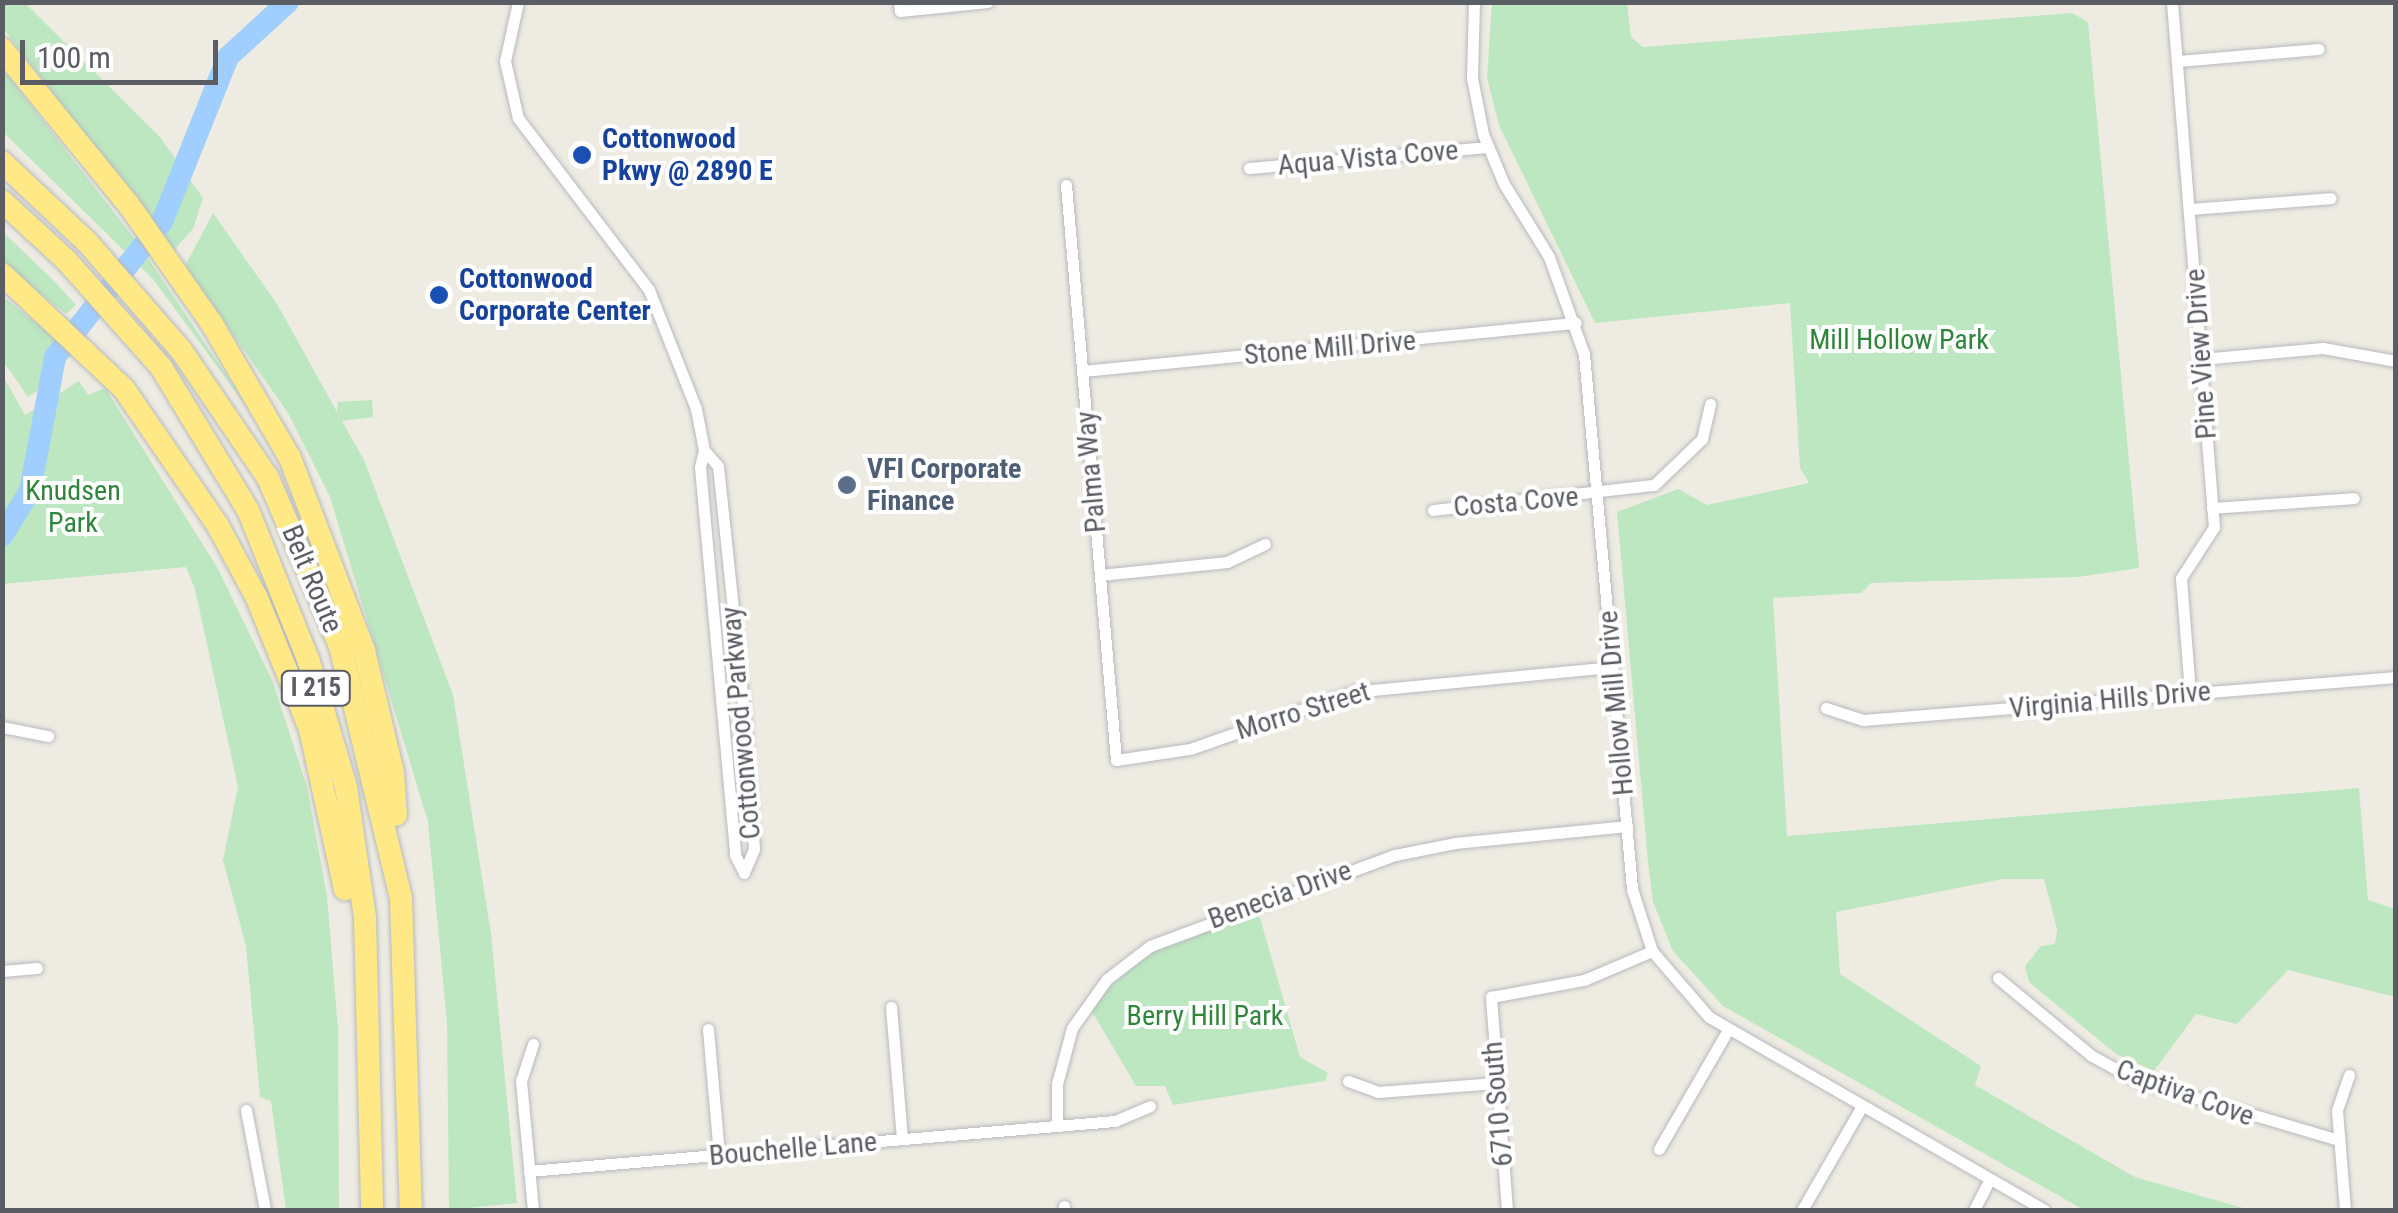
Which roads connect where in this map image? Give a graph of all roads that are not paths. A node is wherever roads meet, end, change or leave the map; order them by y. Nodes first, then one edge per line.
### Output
1 (518, 2) edge
2 (899, 2) edge
3 (988, 2) edge
4 (1474, 2) edge
5 (2172, 2) edge
6 (2, 48) edge
7 (2318, 49) dead end
8 (2178, 61) junction
9 (1488, 147) junction
10 (2, 162) edge
11 (1249, 168) dead end
12 (1066, 184) dead end
13 (2331, 198) dead end
14 (2, 201) edge
15 (2189, 209) junction
16 (2, 274) edge
17 (1576, 323) junction
18 (2201, 359) junction
19 (2396, 361) edge
20 (1082, 371) junction
21 (1710, 404) dead end
22 (704, 450) junction
23 (1598, 495) junction
24 (2354, 498) dead end
25 (2212, 508) junction
26 (1433, 510) dead end
27 (1265, 544) dead end
28 (1100, 575) junction
29 (1612, 666) junction
30 (2396, 677) edge
31 (2190, 694) junction
32 (1826, 708) dead end
33 (2, 727) edge
34 (48, 736) dead end
35 (1116, 760) joint
36 (1626, 826) junction
37 (401, 898) junction
38 (1652, 951) junction
39 (37, 968) dead end
40 (2, 971) edge
41 (1998, 978) dead end
42 (891, 1007) dead end
43 (708, 1030) dead end
44 (1728, 1030) junction
45 (371, 1040) junction
46 (533, 1044) dead end
47 (2349, 1075) dead end
48 (1348, 1080) dead end
49 (1496, 1083) junction
50 (1150, 1106) dead end
51 (1862, 1106) junction
52 (246, 1110) dead end
53 (1057, 1126) junction
54 (902, 1140) junction
55 (2340, 1140) junction
56 (1659, 1149) dead end
57 (719, 1155) junction
58 (530, 1171) junction
59 (1990, 1179) junction
60 (264, 1210) edge
61 (372, 1210) edge
62 (411, 1210) edge
63 (533, 1210) edge
64 (1507, 1210) edge
65 (1802, 1210) edge
66 (1974, 1210) edge
67 (2045, 1210) edge
68 (2345, 1210) edge

1 - 22 street, Cottonwood Parkway
2 - 3 street
4 - 9 street, Hollow Mill Drive
5 - 8 street, Pine View Drive
6 - 37 highway
7 - 8 street
8 - 15 street, Pine View Drive
9 - 11 street, Aqua Vista Cove
9 - 17 street, Hollow Mill Drive
10 - 37 highway, Belt Route / I 215
12 - 20 street, Palma Way
13 - 15 street
14 - 45 highway, Belt Route / I 215
15 - 18 street, Pine View Drive
16 - 45 highway
17 - 20 street, Stone Mill Drive
17 - 23 street, Hollow Mill Drive
18 - 19 street
18 - 25 street, Pine View Drive
20 - 28 street, Palma Way
21 - 23 street, Costa Cove
22 - 22 street, Cottonwood Parkway
23 - 26 street, Costa Cove
23 - 29 street, Hollow Mill Drive
24 - 25 street
25 - 31 street, Pine View Drive
27 - 28 street
28 - 35 street, Palma Way
29 - 35 street, Morro Street
29 - 36 street, Hollow Mill Drive
30 - 31 street, Virginia Hills Drive
31 - 32 street, Virginia Hills Drive
33 - 34 street
36 - 38 street, Hollow Mill Drive
36 - 53 street, Benecia Drive
37 - 62 highway, Belt Route / I 215
38 - 44 street, Hollow Mill Drive
38 - 49 street, 6710 South
39 - 40 street
41 - 55 street, Captiva Cove
42 - 54 street
43 - 57 street
44 - 51 street, Hollow Mill Drive
44 - 56 street
45 - 61 highway, Belt Route / I 215
46 - 58 street
47 - 55 street
48 - 49 street
49 - 64 street, 6710 South
50 - 53 street, Bouchelle Lane
51 - 59 street, Hollow Mill Drive
51 - 65 street
52 - 60 street
53 - 54 street, Bouchelle Lane
54 - 57 street, Bouchelle Lane
55 - 68 street
57 - 58 street, Bouchelle Lane
58 - 63 street
59 - 66 street
59 - 67 street, Hollow Mill Drive

